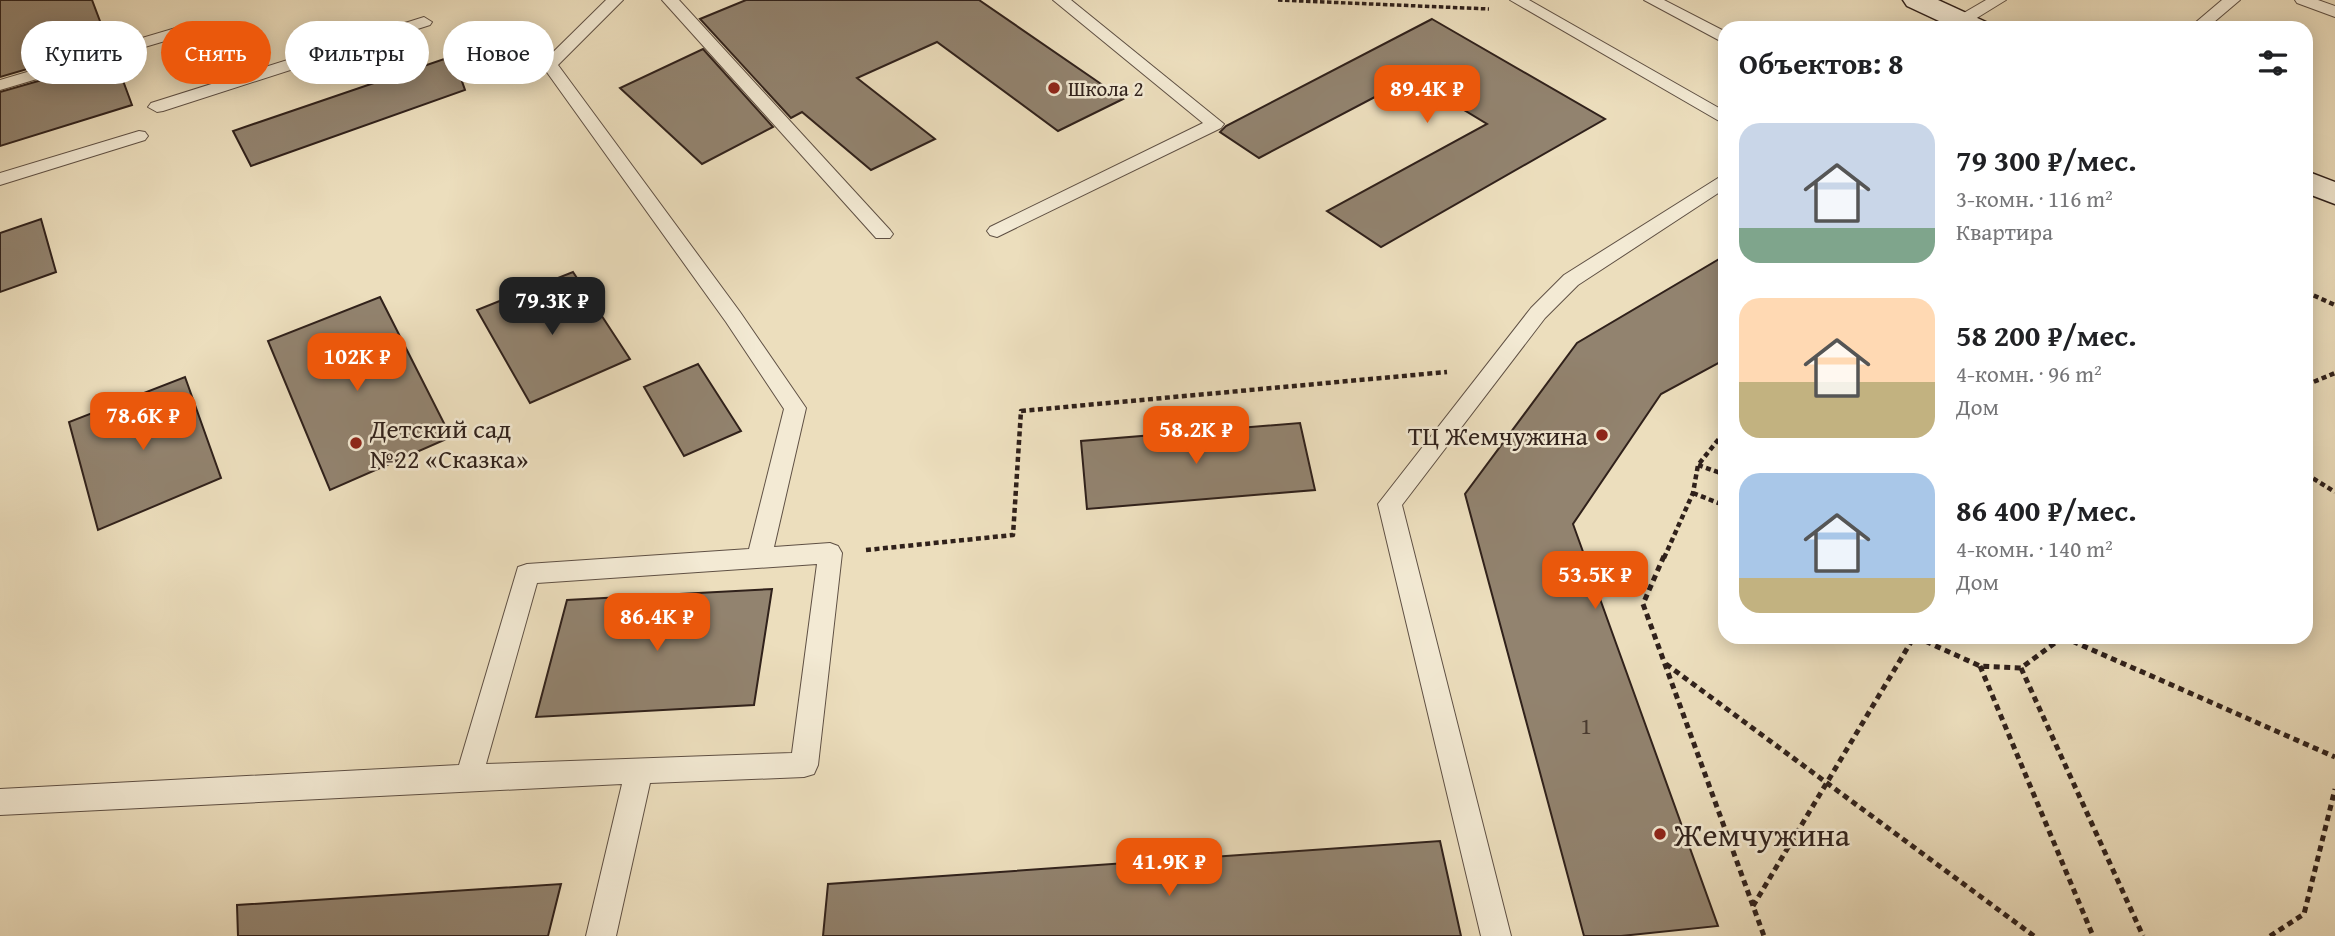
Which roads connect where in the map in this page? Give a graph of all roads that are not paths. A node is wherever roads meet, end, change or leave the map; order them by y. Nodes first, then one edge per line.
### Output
1 (615, 0) edge
2 (670, 0) edge
3 (1061, 0) edge
4 (1518, 0) edge
5 (1652, 0) edge
6 (1916, 0) edge
7 (1998, 0) edge
8 (2232, 0) edge
9 (2303, 0) edge
10 (2335, 12) edge
11 (1961, 21) edge
12 (1974, 21) edge
13 (2206, 21) edge
14 (1718, 35) edge
15 (161, 37) edge
16 (285, 66) edge
17 (0, 85) edge
18 (157, 107) dead end
19 (1718, 115) edge
20 (139, 136) dead end
21 (0, 179) edge
22 (1718, 184) edge
23 (2313, 184) edge
24 (2335, 194) edge
25 (997, 231) dead end
26 (883, 234) dead end
27 (759, 558) junction
28 (639, 771) junction
29 (469, 778) junction
30 (0, 802) edge
31 (601, 936) edge
32 (1496, 936) edge

1 - 27 lane
2 - 26 lane
3 - 25 lane
4 - 19 lane
5 - 14 lane
6 - 11 main road
7 - 12 lane
8 - 13 lane
9 - 10 lane
15 - 17 lane
16 - 18 lane
20 - 21 lane
22 - 32 lane
23 - 24 main road
27 - 28 lane
27 - 29 lane
28 - 29 lane
28 - 31 lane
29 - 30 lane

